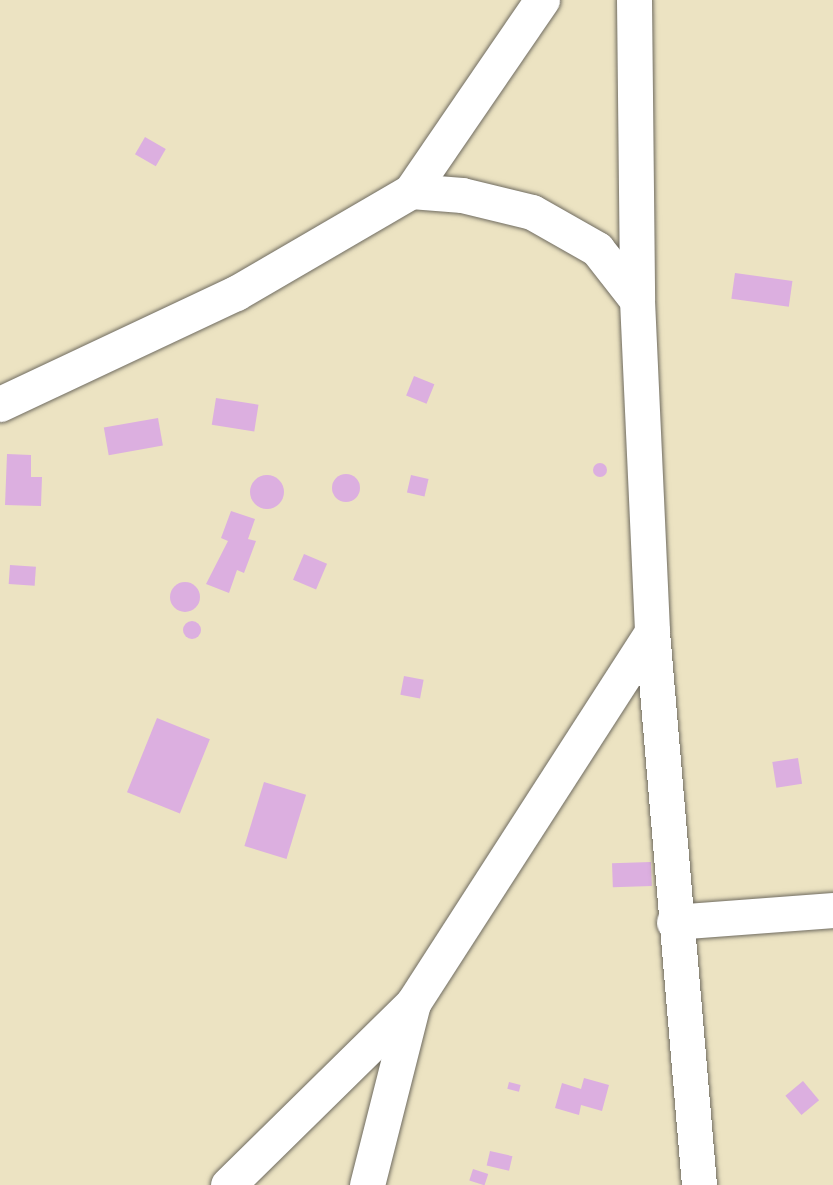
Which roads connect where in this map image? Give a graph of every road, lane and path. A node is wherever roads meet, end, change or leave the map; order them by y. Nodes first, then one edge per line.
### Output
1 (542, 0) edge
2 (634, 0) edge
3 (411, 191) junction
4 (637, 300) junction
5 (0, 404) edge
6 (652, 632) junction
7 (833, 910) edge
8 (674, 922) junction
9 (413, 1003) junction
10 (228, 1185) edge
11 (367, 1185) edge
12 (699, 1185) edge

1 - 3 street
2 - 4 street
3 - 4 street
3 - 5 street
4 - 6 street
6 - 8 street
6 - 9 street
7 - 8 street
8 - 12 street
9 - 10 street
9 - 11 street

